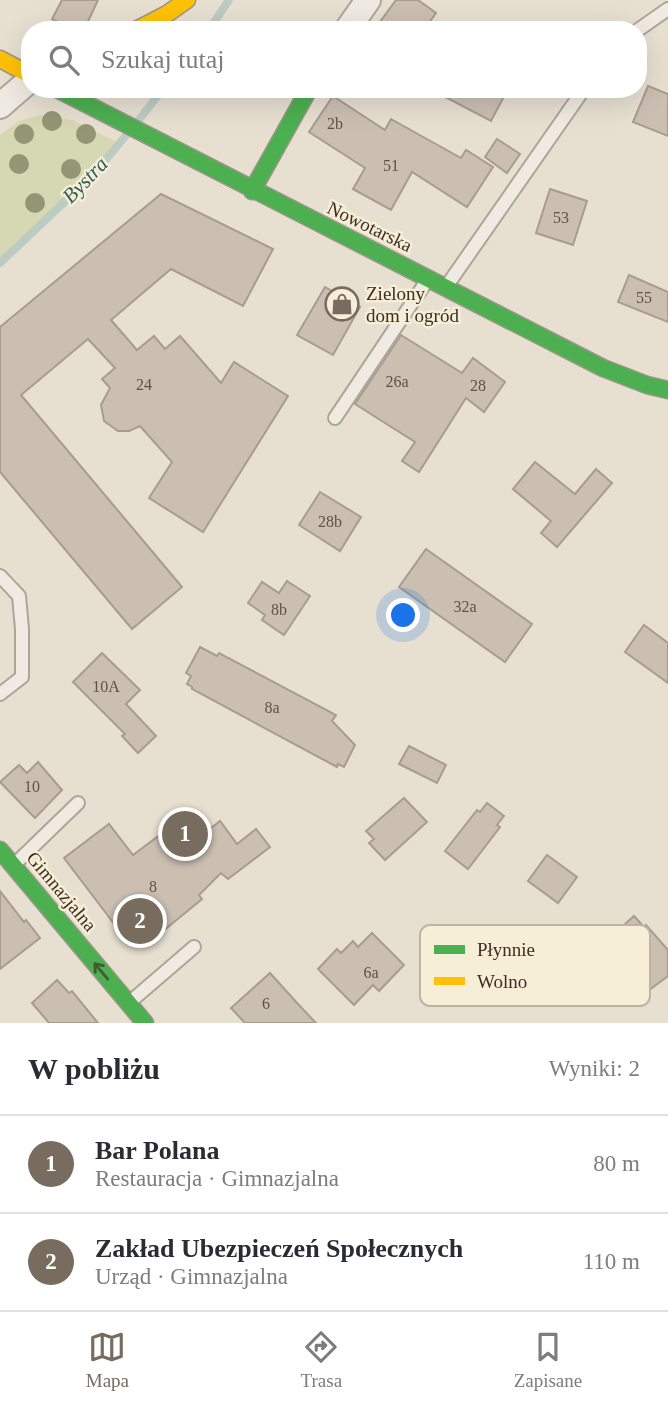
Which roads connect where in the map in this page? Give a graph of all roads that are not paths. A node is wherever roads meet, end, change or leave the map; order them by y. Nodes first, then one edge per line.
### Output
1 (187, 0) edge
2 (368, 0) edge
3 (668, 9) edge
4 (151, 21) edge
5 (353, 21) edge
6 (647, 24) edge
7 (0, 59) edge
8 (21, 72) edge
9 (21, 86) edge
10 (75, 98) edge
11 (304, 98) edge
12 (578, 98) edge
13 (0, 106) edge
14 (252, 191) junction
15 (428, 278) junction
16 (446, 287) junction
17 (668, 390) edge
18 (335, 418) dead end
19 (0, 576) edge
20 (0, 694) edge
21 (78, 803) dead end
22 (0, 850) edge
23 (13, 866) junction
24 (194, 947) dead end
25 (129, 1003) junction
26 (145, 1023) edge

1 - 4 main road
2 - 5 street
3 - 6 lane
7 - 8 main road
9 - 13 street
10 - 14 main road, Nowotarska
11 - 14 main road
12 - 16 lane
14 - 15 main road, Nowotarska
15 - 16 main road, Nowotarska
15 - 18 lane
16 - 17 main road, Nowotarska
19 - 20 lane
21 - 23 lane
22 - 23 main road, Gimnazjalna
25 -> 23 main road, Gimnazjalna
24 - 25 lane
25 - 26 main road, Gimnazjalna

